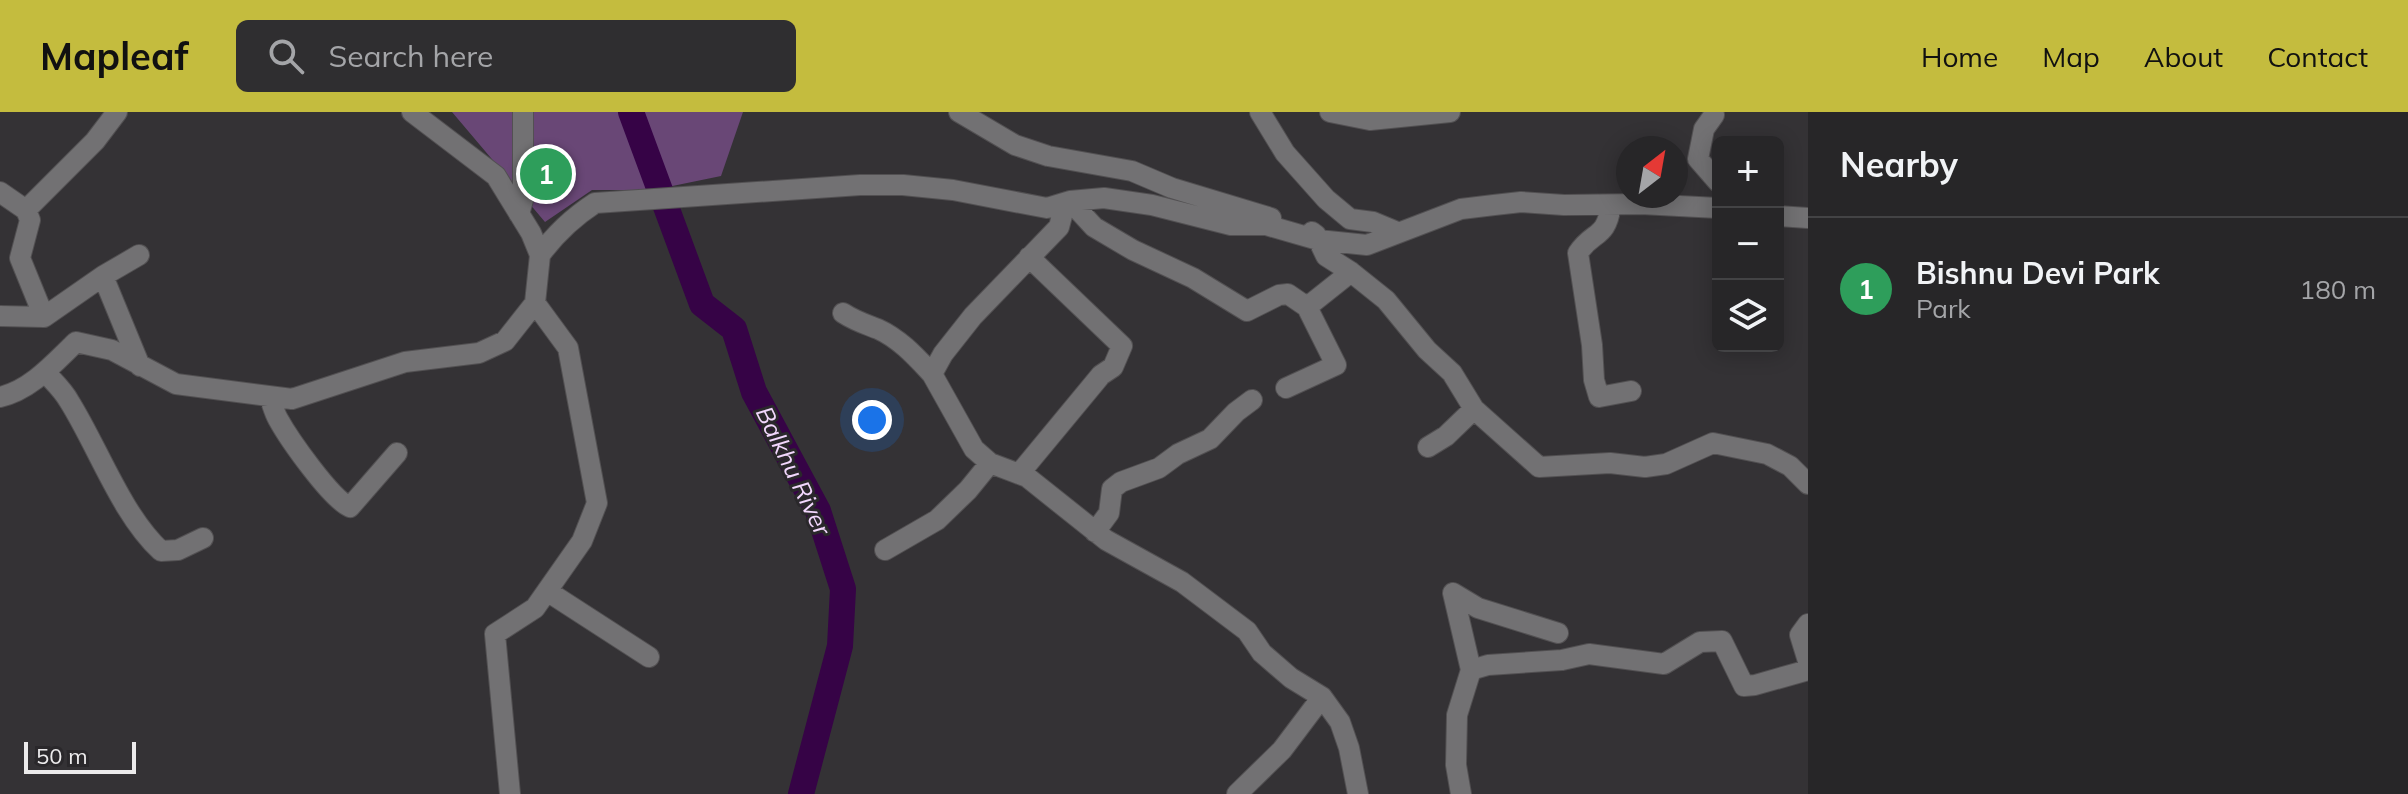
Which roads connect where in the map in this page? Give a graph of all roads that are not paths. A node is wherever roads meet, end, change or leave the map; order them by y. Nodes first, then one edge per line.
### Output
1 (117, 112) edge
2 (412, 112) edge
3 (523, 112) edge
4 (959, 112) edge
5 (1260, 112) edge
6 (1330, 112) edge
7 (1450, 112) edge
8 (1714, 115) dead end
9 (1712, 175) edge
10 (0, 192) edge
11 (1068, 203) junction
12 (1611, 205) junction
13 (1712, 208) edge
14 (26, 210) junction
15 (519, 214) junction
16 (1784, 216) edge
17 (1808, 218) edge
18 (1397, 232) junction
19 (1318, 240) junction
20 (139, 255) dead end
21 (540, 255) junction
22 (1029, 257) junction
23 (1351, 272) junction
24 (103, 276) junction
25 (535, 303) junction
26 (1307, 307) junction
27 (843, 313) dead end
28 (0, 316) edge
29 (44, 317) junction
30 (140, 366) junction
31 (45, 372) junction
32 (932, 374) junction
33 (1286, 388) dead end
34 (1631, 391) dead end
35 (269, 396) junction
36 (0, 397) edge
37 (1252, 400) dead end
38 (1474, 409) junction
39 (1428, 447) dead end
40 (397, 453) dead end
41 (990, 463) junction
42 (1019, 474) junction
43 (1808, 484) edge
44 (1095, 532) junction
45 (203, 538) dead end
46 (885, 550) dead end
47 (547, 591) junction
48 (1808, 624) edge
49 (1558, 633) dead end
50 (649, 657) dead end
51 (1808, 661) edge
52 (1471, 670) junction
53 (1808, 670) edge
54 (1322, 697) junction
55 (510, 794) edge
56 (1237, 794) edge
57 (1358, 794) edge
58 (1461, 794) edge

1 - 14 street
2 - 15 street
3 - 15 street
4 - 19 street
5 - 18 street
6 - 7 street
8 - 9 street
10 - 14 street
11 - 19 street
11 - 21 street
11 - 22 street
11 - 26 street
12 - 13 street
12 - 18 street
12 - 34 street
14 - 29 street
15 - 21 street
16 - 17 street
18 - 19 street
19 - 23 street
20 - 24 street
21 - 25 street
22 - 32 street
22 - 42 street
23 - 26 street
23 - 38 street
24 - 29 street
24 - 30 street
25 - 35 street
25 - 47 street
26 - 33 street
27 - 32 street
28 - 29 street
30 - 31 street
30 - 35 street
31 - 36 street
31 - 45 street
32 - 41 street
35 - 40 street
37 - 44 street
38 - 39 street
38 - 43 street
41 - 42 street
41 - 46 street
42 - 44 street
44 - 54 street
47 - 50 street
47 - 55 street
48 - 51 street
49 - 52 street
52 - 53 street
52 - 58 street
54 - 56 street
54 - 57 street

